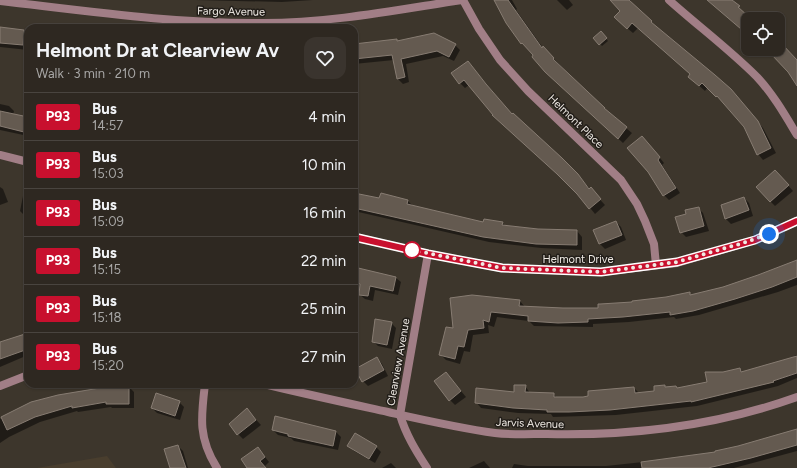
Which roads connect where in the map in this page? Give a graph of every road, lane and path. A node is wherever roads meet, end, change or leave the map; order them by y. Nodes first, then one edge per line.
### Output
1 (463, 0) edge
2 (669, 0) edge
3 (0, 1) edge
4 (797, 135) edge
5 (0, 155) edge
6 (24, 161) edge
7 (797, 221) edge
8 (358, 238) edge
9 (428, 254) junction
10 (656, 265) junction
11 (24, 377) edge
12 (0, 386) edge
13 (205, 388) edge
14 (282, 388) edge
15 (797, 397) edge
16 (400, 415) junction
17 (217, 468) edge
18 (427, 468) edge

1 - 3 street, Fargo Avenue
1 - 10 street, Helmont Place
2 - 4 street
5 - 6 street
7 - 10 street, Helmont Drive
8 - 9 street, Helmont Drive
9 - 10 street, Helmont Drive
9 - 16 street, Clearview Avenue
11 - 12 street
13 - 17 street
14 - 16 street, Jarvis Avenue
15 - 16 street, Jarvis Avenue
16 - 18 street, Clearview Avenue

